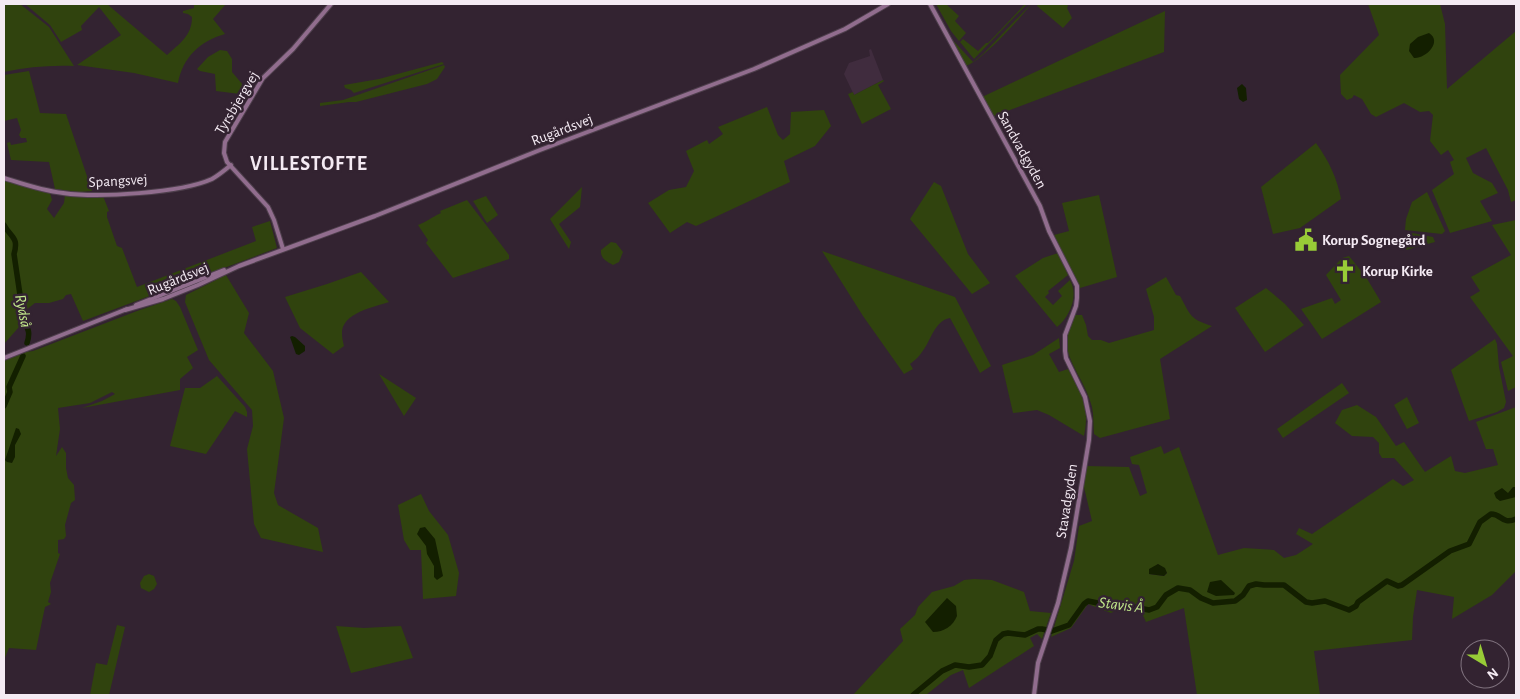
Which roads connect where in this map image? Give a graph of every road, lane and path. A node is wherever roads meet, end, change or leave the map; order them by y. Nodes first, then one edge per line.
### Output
1 (331, 4) edge
2 (888, 4) edge
3 (930, 4) edge
4 (231, 165) junction
5 (4, 178) edge
6 (283, 249) junction
7 (238, 266) junction
8 (178, 291) junction
9 (1073, 312) joint
10 (4, 358) edge
11 (1034, 695) edge

1 - 4 street, Tyrsbjergvej
2 - 6 street, Rugårdsvej
3 - 9 street, Sandvadgyden
4 - 5 street, Spangsvej
4 - 6 street, Tyrsbjergvej
6 - 7 street, Rugårdsvej
7 - 8 street, Rugårdsvej
7 - 8 street, Rugårdsvej
8 - 10 street, Rugårdsvej
9 - 11 street, Stavadgyden

